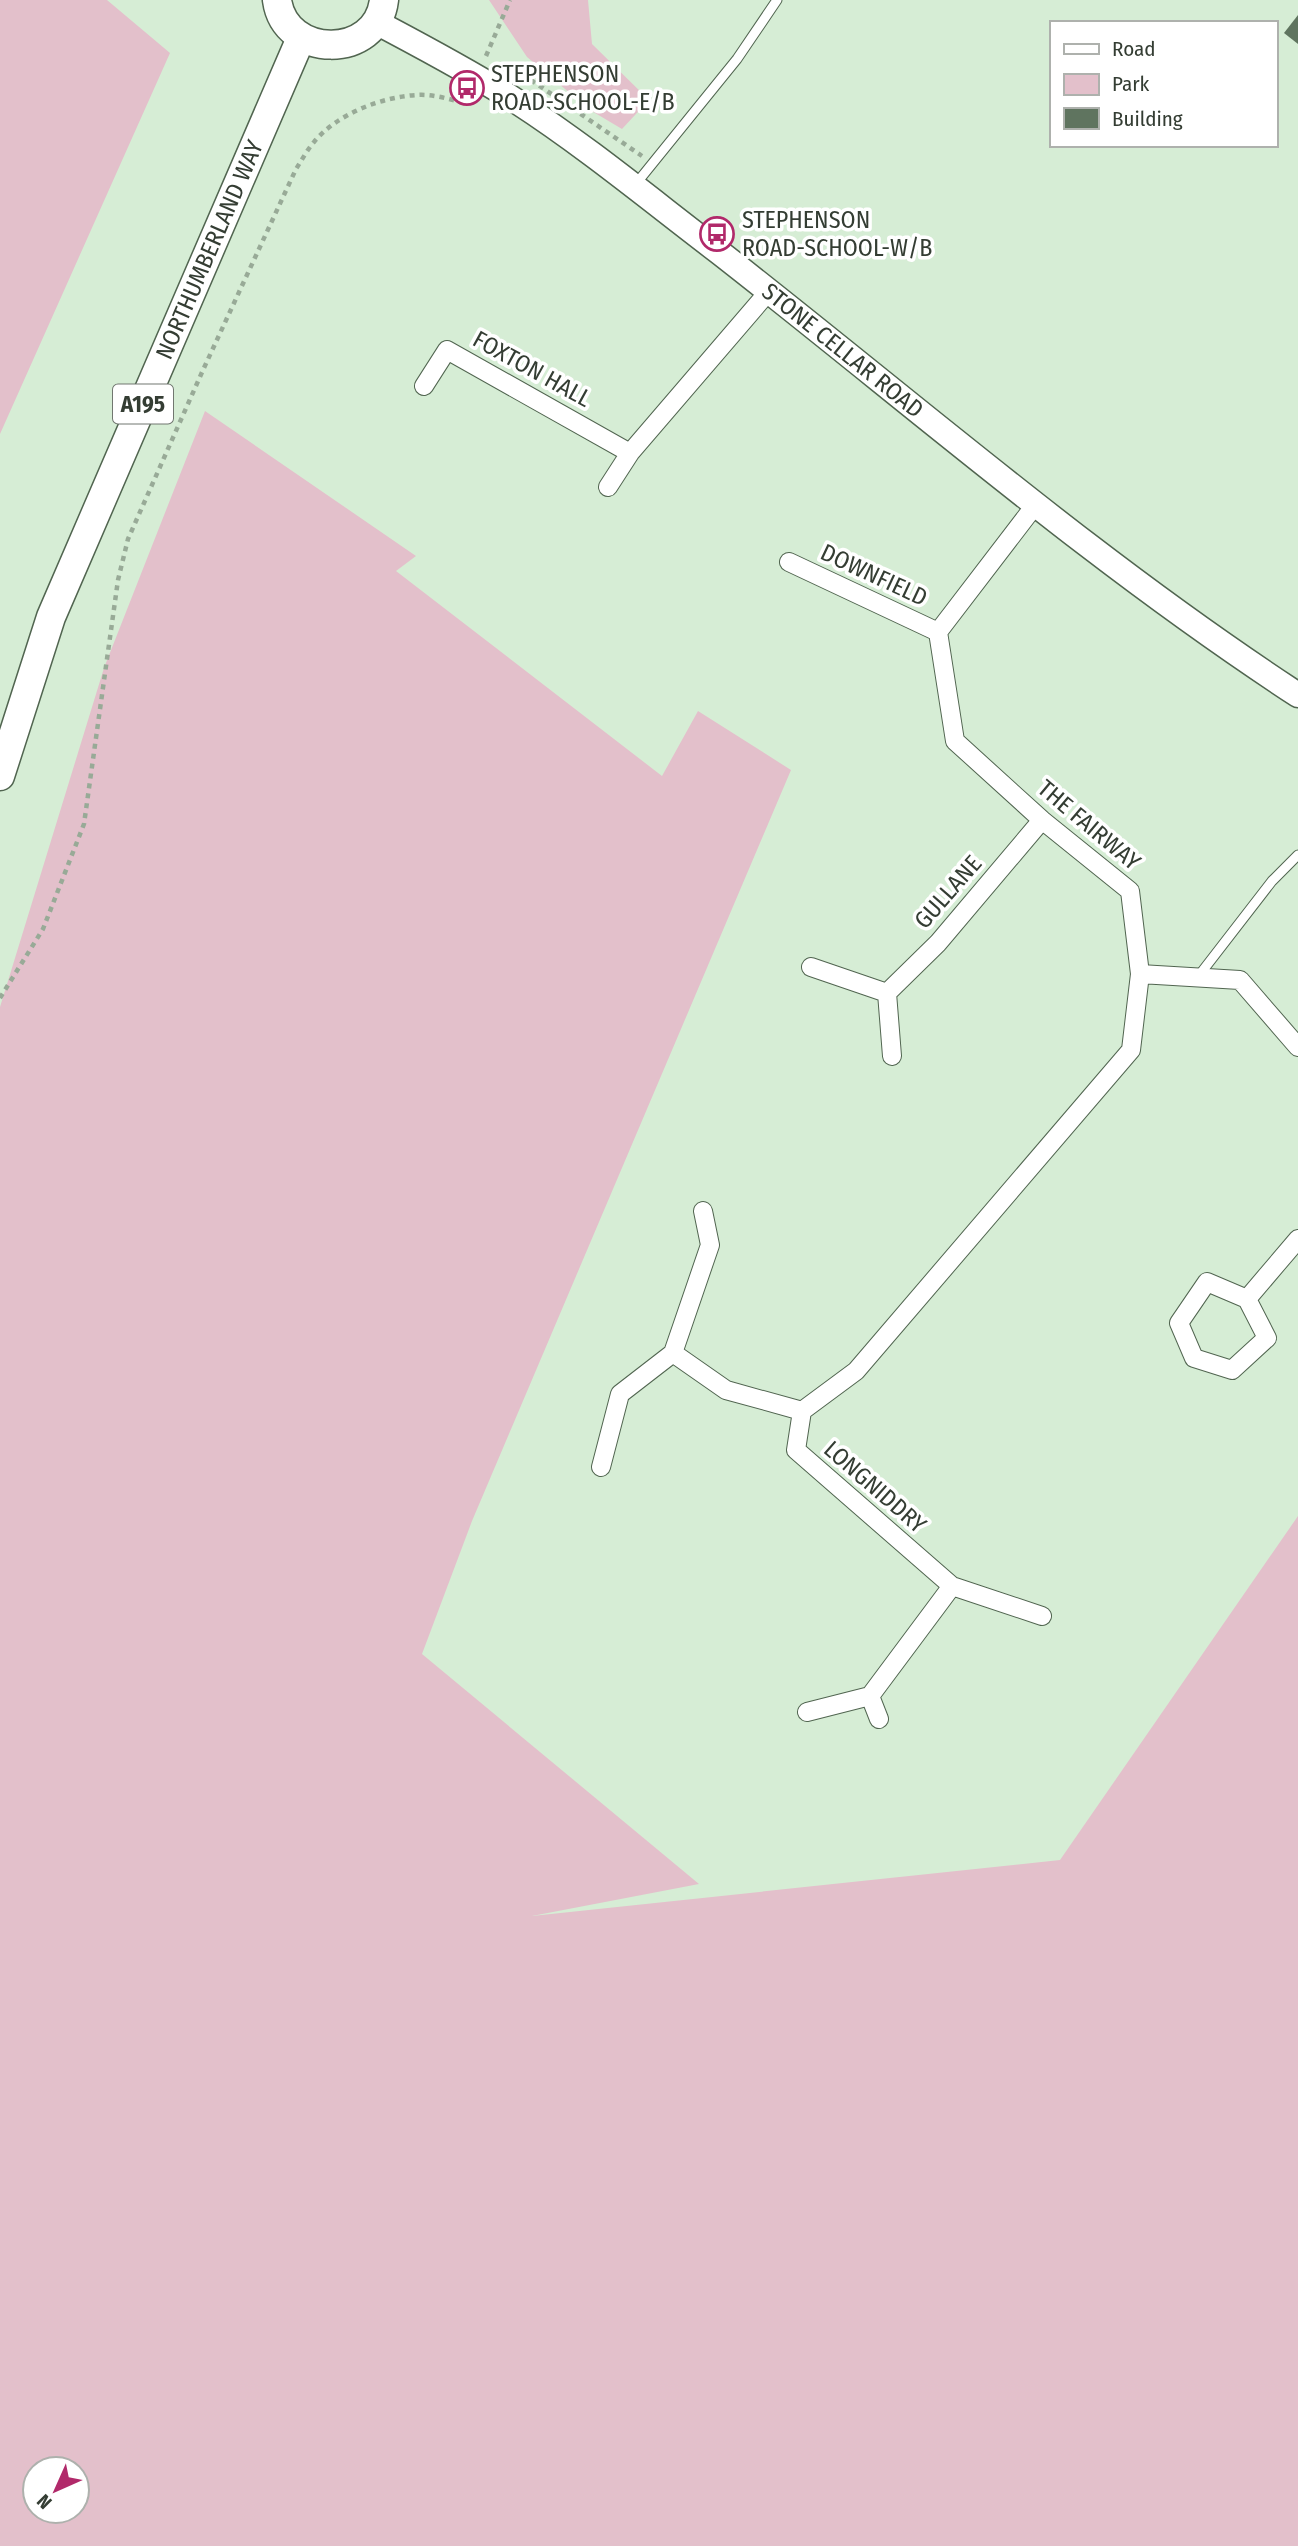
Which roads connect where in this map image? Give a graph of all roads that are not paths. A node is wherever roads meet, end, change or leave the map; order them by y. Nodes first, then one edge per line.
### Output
1 (277, 0) edge
2 (776, 0) edge
3 (380, 11) edge
4 (300, 38) junction
5 (634, 186) junction
6 (769, 291) junction
7 (424, 386) dead end
8 (629, 453) junction
9 (608, 488) dead end
10 (1036, 504) junction
11 (789, 562) dead end
12 (938, 632) junction
13 (1298, 695) edge
14 (0, 776) edge
15 (1042, 820) junction
16 (1298, 855) edge
17 (811, 967) dead end
18 (1140, 974) junction
19 (1196, 979) junction
20 (887, 993) junction
21 (1298, 1046) edge
22 (892, 1056) dead end
23 (703, 1212) dead end
24 (1298, 1239) edge
25 (1247, 1298) junction
26 (673, 1353) junction
27 (802, 1411) junction
28 (601, 1467) dead end
29 (952, 1586) junction
30 (1042, 1616) dead end
31 (870, 1696) junction
32 (807, 1712) dead end
33 (879, 1719) dead end

1 - 4 main road
2 - 5 lane
3 - 4 main road
3 - 5 street, STONE CELLAR ROAD
4 - 14 main road, NORTHUMBERLAND WAY / A195
5 - 6 street, STONE CELLAR ROAD
6 - 8 street
6 - 10 street, STONE CELLAR ROAD
7 - 8 street, FOXTON HALL
8 - 9 street
10 - 12 street
10 - 13 street, STONE CELLAR ROAD
11 - 12 street, DOWNFIELD
12 - 15 street, THE FAIRWAY
15 - 18 street, THE FAIRWAY
15 - 20 street, GULLANE
16 - 19 lane
17 - 20 street
18 - 19 street
18 - 27 street, THE FAIRWAY
19 - 21 street
20 - 22 street
23 - 26 street
24 - 25 street
25 - 25 street
26 - 27 street
26 - 28 street
27 - 29 street, LONGNIDDRY
29 - 30 street, LONGNIDDRY
29 - 31 street
31 - 32 street
31 - 33 street

